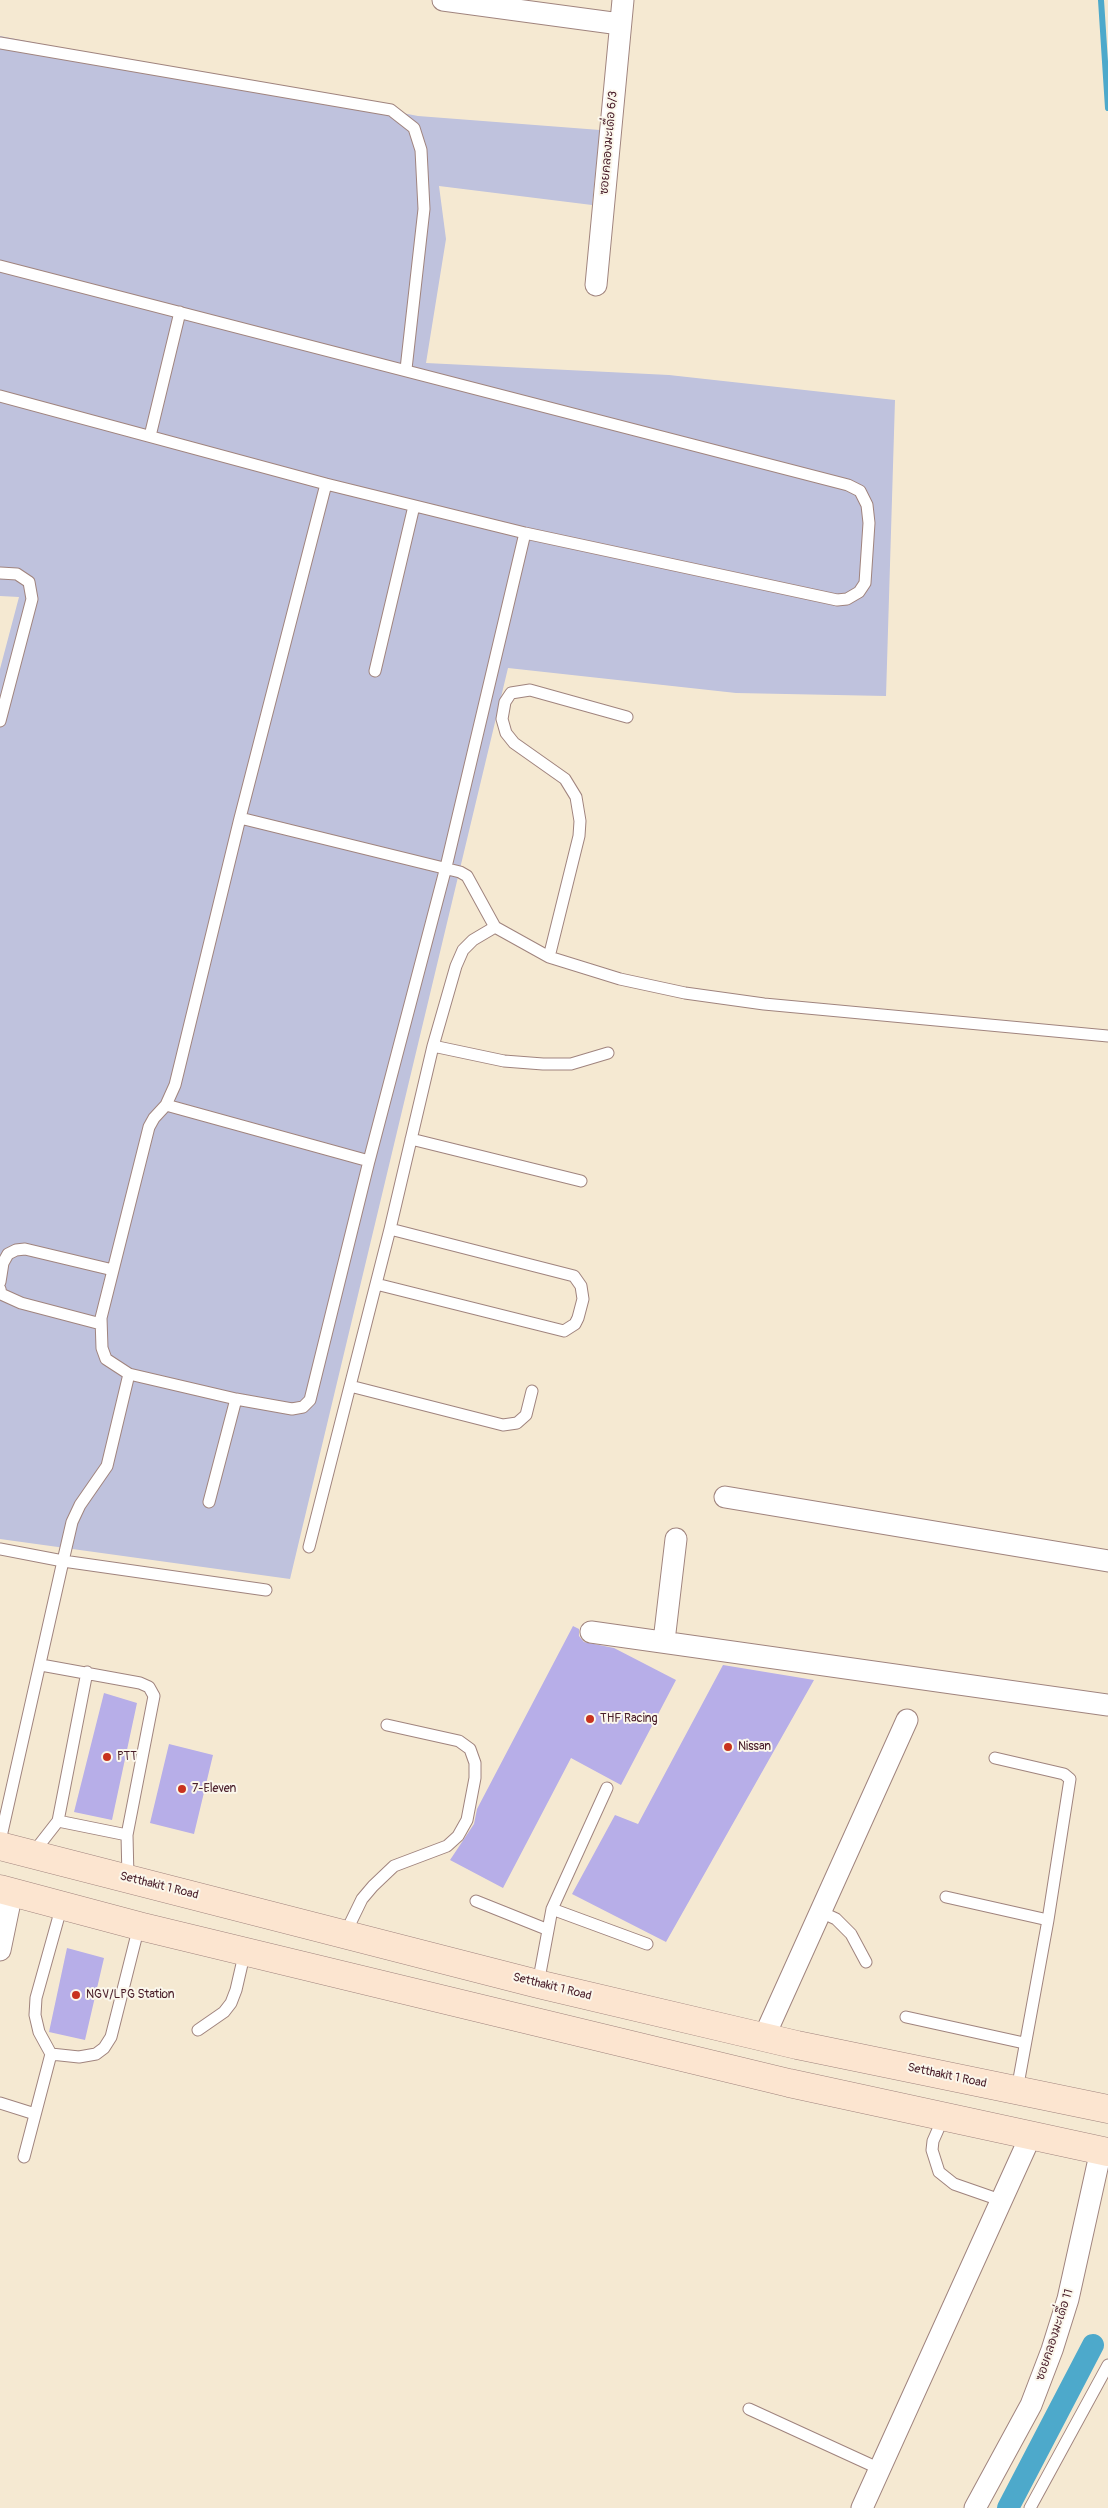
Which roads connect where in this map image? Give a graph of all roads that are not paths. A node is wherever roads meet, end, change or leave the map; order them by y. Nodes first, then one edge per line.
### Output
1 (443, 0) edge
2 (623, 0) edge
3 (620, 24) junction
4 (0, 43) edge
5 (0, 266) edge
6 (596, 285) dead end
7 (180, 312) junction
8 (406, 369) junction
9 (0, 396) edge
10 (150, 436) junction
11 (326, 484) junction
12 (414, 506) junction
13 (525, 533) junction
14 (0, 573) edge
15 (374, 671) dead end
16 (627, 717) dead end
17 (0, 721) edge
18 (240, 818) junction
19 (446, 868) junction
20 (495, 927) junction
21 (549, 957) junction
22 (1108, 1036) edge
23 (433, 1046) junction
24 (608, 1053) dead end
25 (166, 1105) junction
26 (411, 1139) junction
27 (368, 1161) junction
28 (582, 1181) dead end
29 (390, 1230) junction
30 (113, 1270) junction
31 (0, 1282) edge
32 (376, 1284) junction
33 (0, 1289) edge
34 (101, 1324) junction
35 (129, 1374) junction
36 (350, 1386) junction
37 (532, 1391) dead end
38 (236, 1399) junction
39 (725, 1497) dead end
40 (209, 1502) dead end
41 (676, 1539) dead end
42 (309, 1547) dead end
43 (0, 1549) edge
44 (63, 1561) junction
45 (1108, 1561) edge
46 (266, 1590) dead end
47 (591, 1632) dead end
48 (664, 1641) junction
49 (41, 1665) junction
50 (87, 1672) junction
51 (1108, 1705) edge
52 (907, 1720) dead end
53 (387, 1725) dead end
54 (995, 1758) dead end
55 (607, 1788) dead end
56 (58, 1821) junction
57 (127, 1835) junction
58 (0, 1841) edge
59 (0, 1846) edge
60 (32, 1855) junction
61 (128, 1878) junction
62 (6, 1891) edge
63 (946, 1897) dead end
64 (476, 1901) dead end
65 (62, 1905) junction
66 (552, 1909) junction
67 (821, 1912) junction
68 (1048, 1920) junction
69 (139, 1926) junction
70 (546, 1929) junction
71 (345, 1934) junction
72 (647, 1944) dead end
73 (0, 1950) edge
74 (245, 1951) junction
75 (866, 1962) dead end
76 (538, 1984) junction
77 (906, 2017) dead end
78 (198, 2030) dead end
79 (764, 2037) junction
80 (1024, 2043) junction
81 (797, 2044) junction
82 (51, 2054) junction
83 (789, 2083) junction
84 (1017, 2090) junction
85 (0, 2103) edge
86 (1108, 2109) edge
87 (35, 2114) junction
88 (944, 2116) junction
89 (1031, 2136) junction
90 (1104, 2151) edge
91 (24, 2157) dead end
92 (1000, 2200) junction
93 (1108, 2365) edge
94 (749, 2409) dead end
95 (880, 2469) junction
96 (862, 2508) edge
97 (975, 2508) edge
98 (1030, 2508) edge

1 - 3 street
2 - 3 street, ซอยคลองมะเดื่อ 6/3
3 - 6 street, ซอยคลองมะเดื่อ 6/3
4 - 8 lane
5 - 7 lane
7 - 8 lane
7 - 10 lane
8 - 13 lane
9 - 10 lane
10 - 11 lane
11 - 12 lane
11 - 18 lane
12 - 13 lane
12 - 15 lane
13 - 19 lane
14 - 17 lane
16 - 21 lane
18 - 19 lane
18 - 25 lane
19 - 20 lane
19 - 27 lane
20 - 21 lane
20 - 23 lane
21 - 22 lane
23 - 24 lane
23 - 26 lane
25 - 27 lane
25 - 30 lane
26 - 28 lane
26 - 29 lane
27 - 38 lane
29 - 32 lane
29 - 32 lane
30 - 31 lane
30 - 34 lane
32 - 36 lane
33 - 34 lane
34 - 35 lane
35 - 38 lane
35 - 44 lane
36 - 37 lane
36 - 42 lane
38 - 40 lane
39 - 45 street
41 - 48 street
43 - 44 lane
44 - 46 lane
44 - 49 lane
47 - 48 street
48 - 51 street
49 - 50 lane
49 - 58 lane
50 - 56 lane
50 - 57 lane
52 - 67 street
53 - 71 lane
54 - 68 lane
55 - 66 lane
56 - 57 lane
56 - 60 lane
57 - 61 lane
59 - 60 main road, Setthakit 1 Road
60 - 61 main road, Setthakit 1 Road
61 - 71 main road, Setthakit 1 Road
62 - 65 main road
62 - 73 street
63 - 68 lane
64 - 70 lane
65 - 69 main road
65 - 82 lane
66 - 70 lane
66 - 72 lane
67 - 75 lane
67 - 79 street
68 - 80 lane
69 - 74 main road
69 - 82 lane
70 - 76 lane
71 - 76 main road, Setthakit 1 Road
74 - 78 lane
74 - 83 main road
76 - 79 main road, Setthakit 1 Road
77 - 80 lane
79 - 81 main road, Setthakit 1 Road
80 - 84 lane
81 - 83 main road
81 - 84 main road, Setthakit 1 Road
82 - 87 lane
83 - 88 main road
84 - 86 main road, Setthakit 1 Road
85 - 87 lane
87 - 91 lane
88 - 89 main road
88 - 92 lane
89 - 90 main road
89 - 92 street
90 - 97 street, ซอยคลองมะเดื่อ 11
92 - 95 street
93 - 98 lane
94 - 95 lane
95 - 96 street

